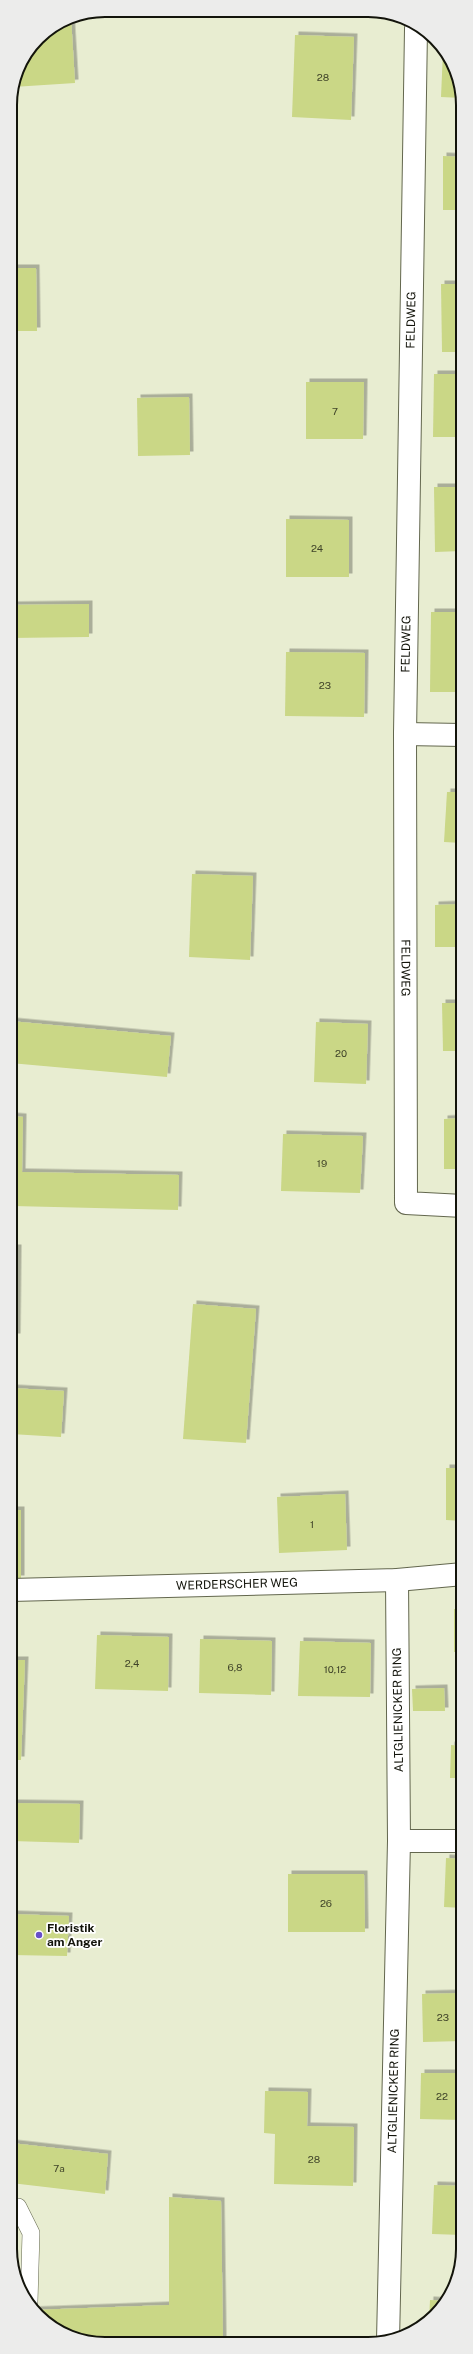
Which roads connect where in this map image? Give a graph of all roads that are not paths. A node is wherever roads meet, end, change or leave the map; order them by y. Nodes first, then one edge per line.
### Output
1 (416, 31) edge
2 (405, 734) junction
3 (456, 735) edge
4 (456, 1206) edge
5 (456, 1575) edge
6 (397, 1580) junction
7 (17, 1590) edge
8 (399, 1841) junction
9 (456, 1841) edge
10 (17, 2207) edge
11 (29, 2293) edge
12 (388, 2334) edge

1 - 2 street, FELDWEG
2 - 3 street
2 - 4 street, FELDWEG
5 - 6 street, WERDERSCHER WEG
6 - 7 street, WERDERSCHER WEG
6 - 8 street, ALTGLIENICKER RING
8 - 9 street
8 - 12 street, ALTGLIENICKER RING
10 - 11 lane

